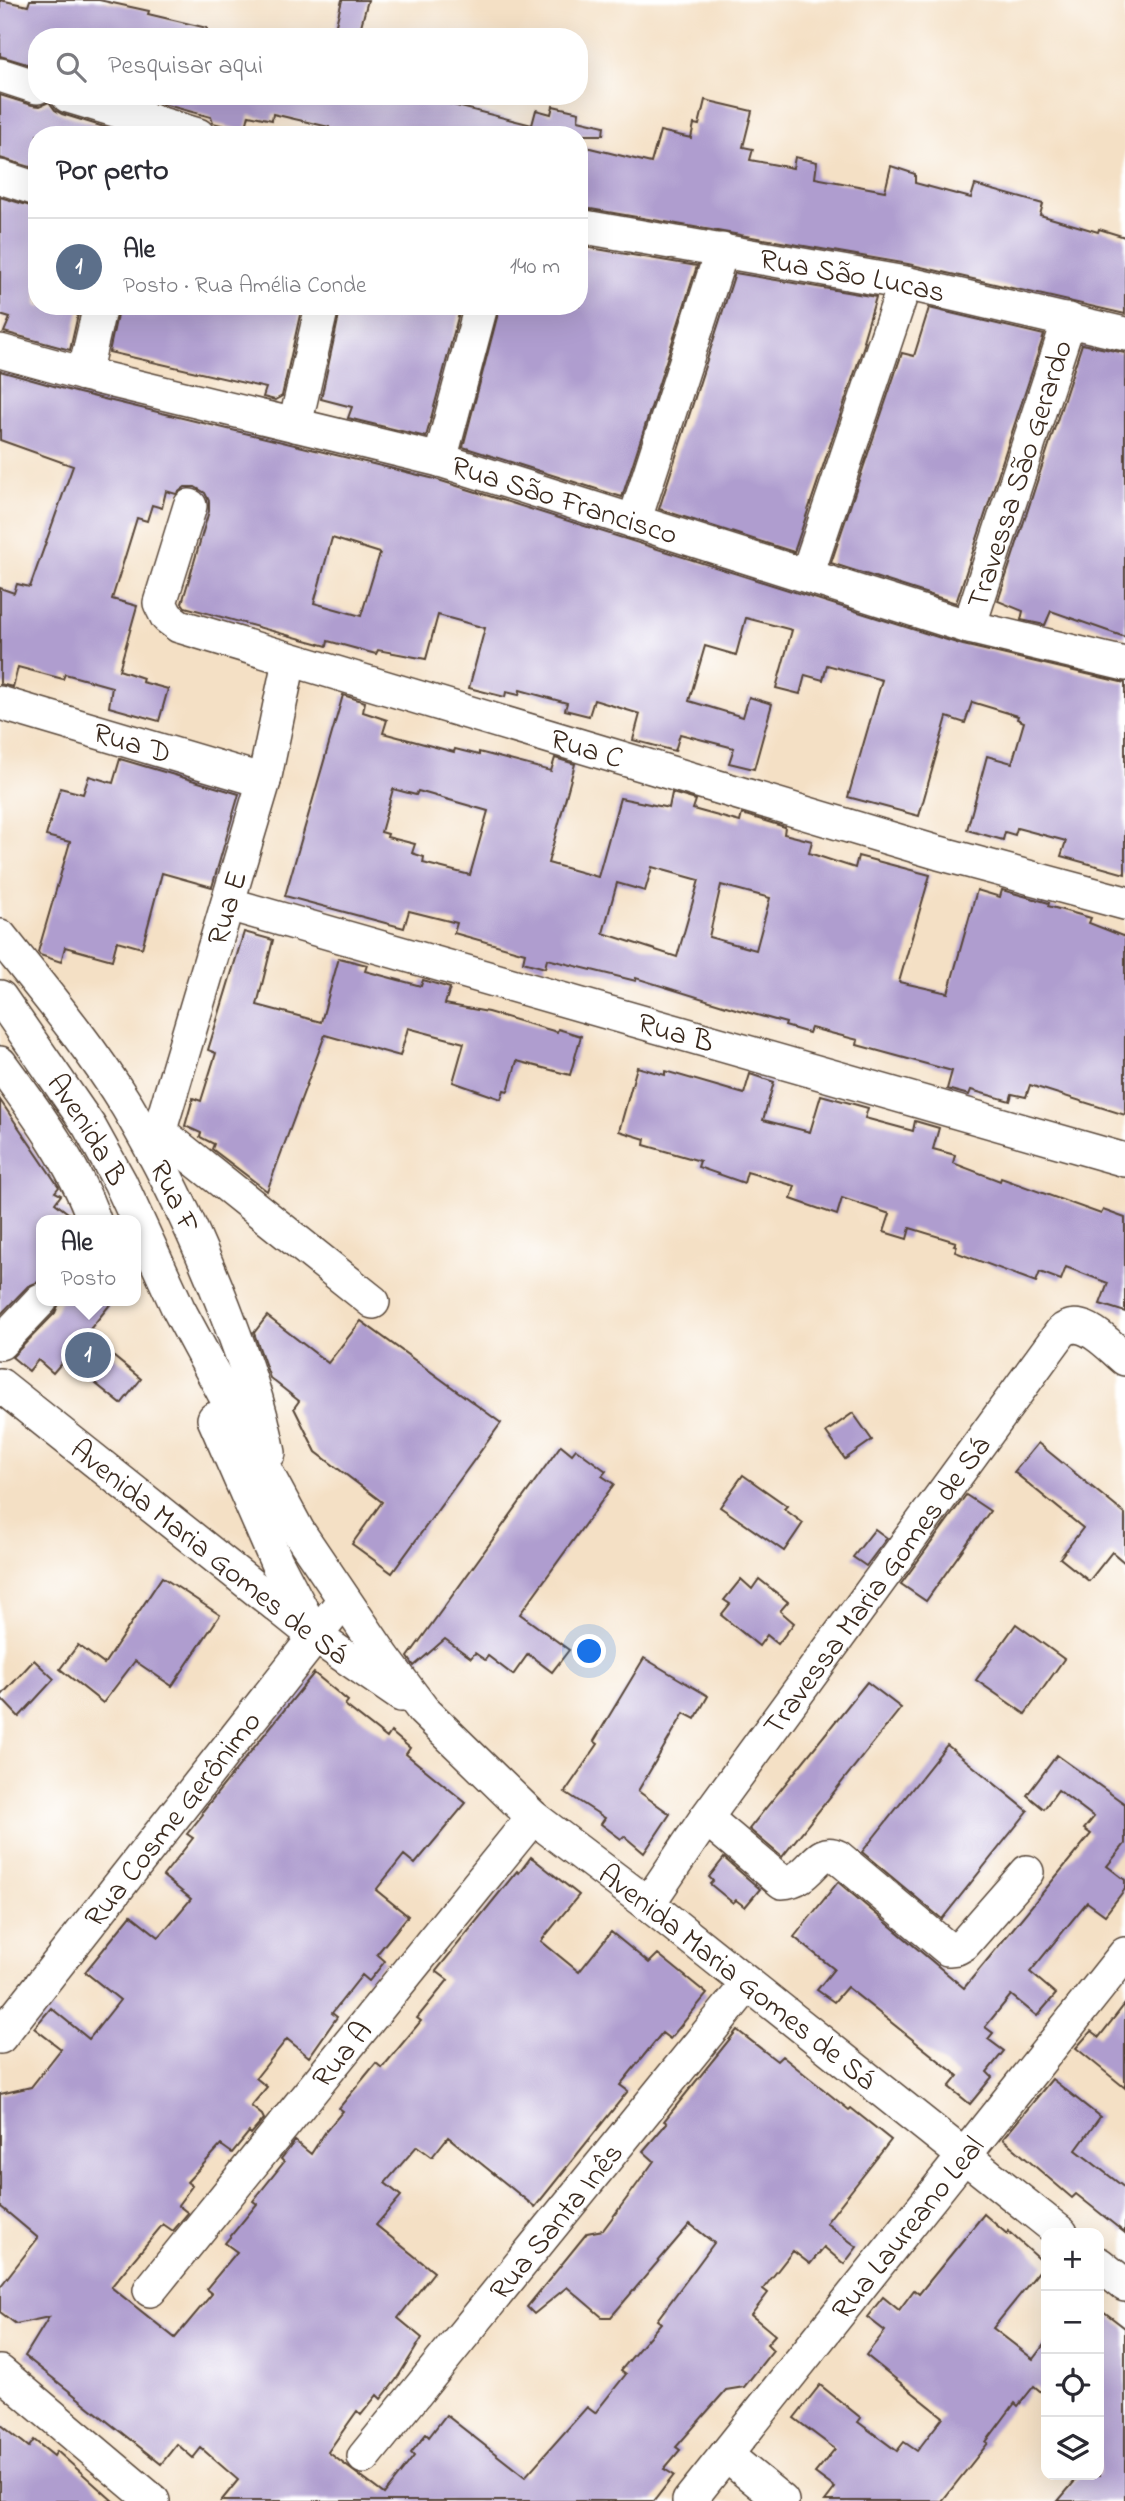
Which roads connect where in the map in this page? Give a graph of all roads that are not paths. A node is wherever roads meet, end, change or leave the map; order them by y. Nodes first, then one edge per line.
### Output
1 (0, 75) edge
2 (28, 83) edge
3 (90, 105) edge
4 (141, 126) edge
5 (0, 177) edge
6 (28, 186) edge
7 (588, 228) edge
8 (722, 250) junction
9 (905, 283) junction
10 (98, 315) edge
11 (320, 315) edge
12 (479, 315) edge
13 (1069, 320) junction
14 (1125, 334) edge
15 (0, 351) edge
16 (84, 374) junction
17 (295, 425) junction
18 (440, 460) junction
19 (190, 506) dead end
20 (634, 522) junction
21 (807, 575) junction
22 (969, 627) junction
23 (289, 661) junction
24 (1125, 664) edge
25 (0, 703) edge
26 (264, 781) junction
27 (1125, 903) edge
28 (228, 904) junction
29 (0, 936) edge
30 (2, 999) edge
31 (0, 1063) edge
32 (157, 1142) junction
33 (1125, 1160) edge
34 (92, 1215) edge
35 (135, 1215) edge
36 (141, 1228) edge
37 (373, 1302) dead end
38 (36, 1305) edge
39 (178, 1308) junction
40 (0, 1343) edge
41 (1125, 1359) edge
42 (0, 1385) edge
43 (276, 1494) junction
44 (344, 1600) junction
45 (315, 1636) junction
46 (424, 1710) junction
47 (533, 1817) junction
48 (706, 1818) junction
49 (1027, 1871) dead end
50 (648, 1904) junction
51 (1125, 1954) edge
52 (747, 1984) junction
53 (0, 2037) edge
54 (964, 2155) junction
55 (1055, 2228) edge
56 (1104, 2268) edge
57 (1125, 2285) edge
58 (150, 2290) dead end
59 (0, 2372) edge
60 (726, 2455) junction
61 (364, 2457) dead end
62 (153, 2501) edge
63 (689, 2501) edge
64 (782, 2501) edge

1 - 2 street
3 - 4 street
5 - 6 street
7 - 8 street, Rua São Lucas
8 - 9 street, Rua São Lucas
8 - 20 street
9 - 13 street, Rua São Lucas
9 - 21 street
10 - 16 street
11 - 17 street
12 - 18 street
13 - 14 street, Rua São Lucas
13 - 22 street, Travessa São Gerardo
15 - 16 street, Rua São Francisco
16 - 17 street, Rua São Francisco
17 - 18 street, Rua São Francisco
18 - 20 street, Rua São Francisco
19 - 23 street, Rua C
20 - 21 street, Rua São Francisco
21 - 22 street, Rua São Francisco
22 - 24 street, Rua São Francisco
23 - 26 street, Rua E
23 - 27 street, Rua C
25 - 26 street, Rua D
26 - 28 street, Rua E
28 - 32 street, Rua E
28 - 33 street, Rua B
29 - 32 street, Rua F
30 - 35 street, Avenida B
31 - 34 street
32 - 37 street, Rua F
32 - 43 street, Rua F
36 - 39 street, Avenida B
38 - 40 street
39 - 43 street, Avenida B
39 - 45 street, Avenida B
41 - 48 street, Travessa Maria Gomes de Sá
42 - 45 street, Avenida Maria Gomes de Sá
43 - 44 street, Avenida B
44 - 45 street, Rua Cosme Gerônimo
44 - 46 street, Avenida Maria Gomes de Sá
45 - 46 street, Avenida Maria Gomes de Sá
45 - 53 street, Rua Cosme Gerônimo
46 - 47 street, Avenida Maria Gomes de Sá
47 - 50 street, Avenida Maria Gomes de Sá
47 - 58 street, Rua A
48 - 49 street
48 - 50 street, Travessa Maria Gomes de Sá
50 - 52 street, Avenida Maria Gomes de Sá
51 - 54 street, Rua Laureano Leal
52 - 54 street, Avenida Maria Gomes de Sá
52 - 61 street, Rua Santa Inês
54 - 55 street, Avenida Maria Gomes de Sá
54 - 60 street, Rua Laureano Leal
56 - 57 street
59 - 62 street
60 - 63 street, Rua Laureano Leal
60 - 64 street

